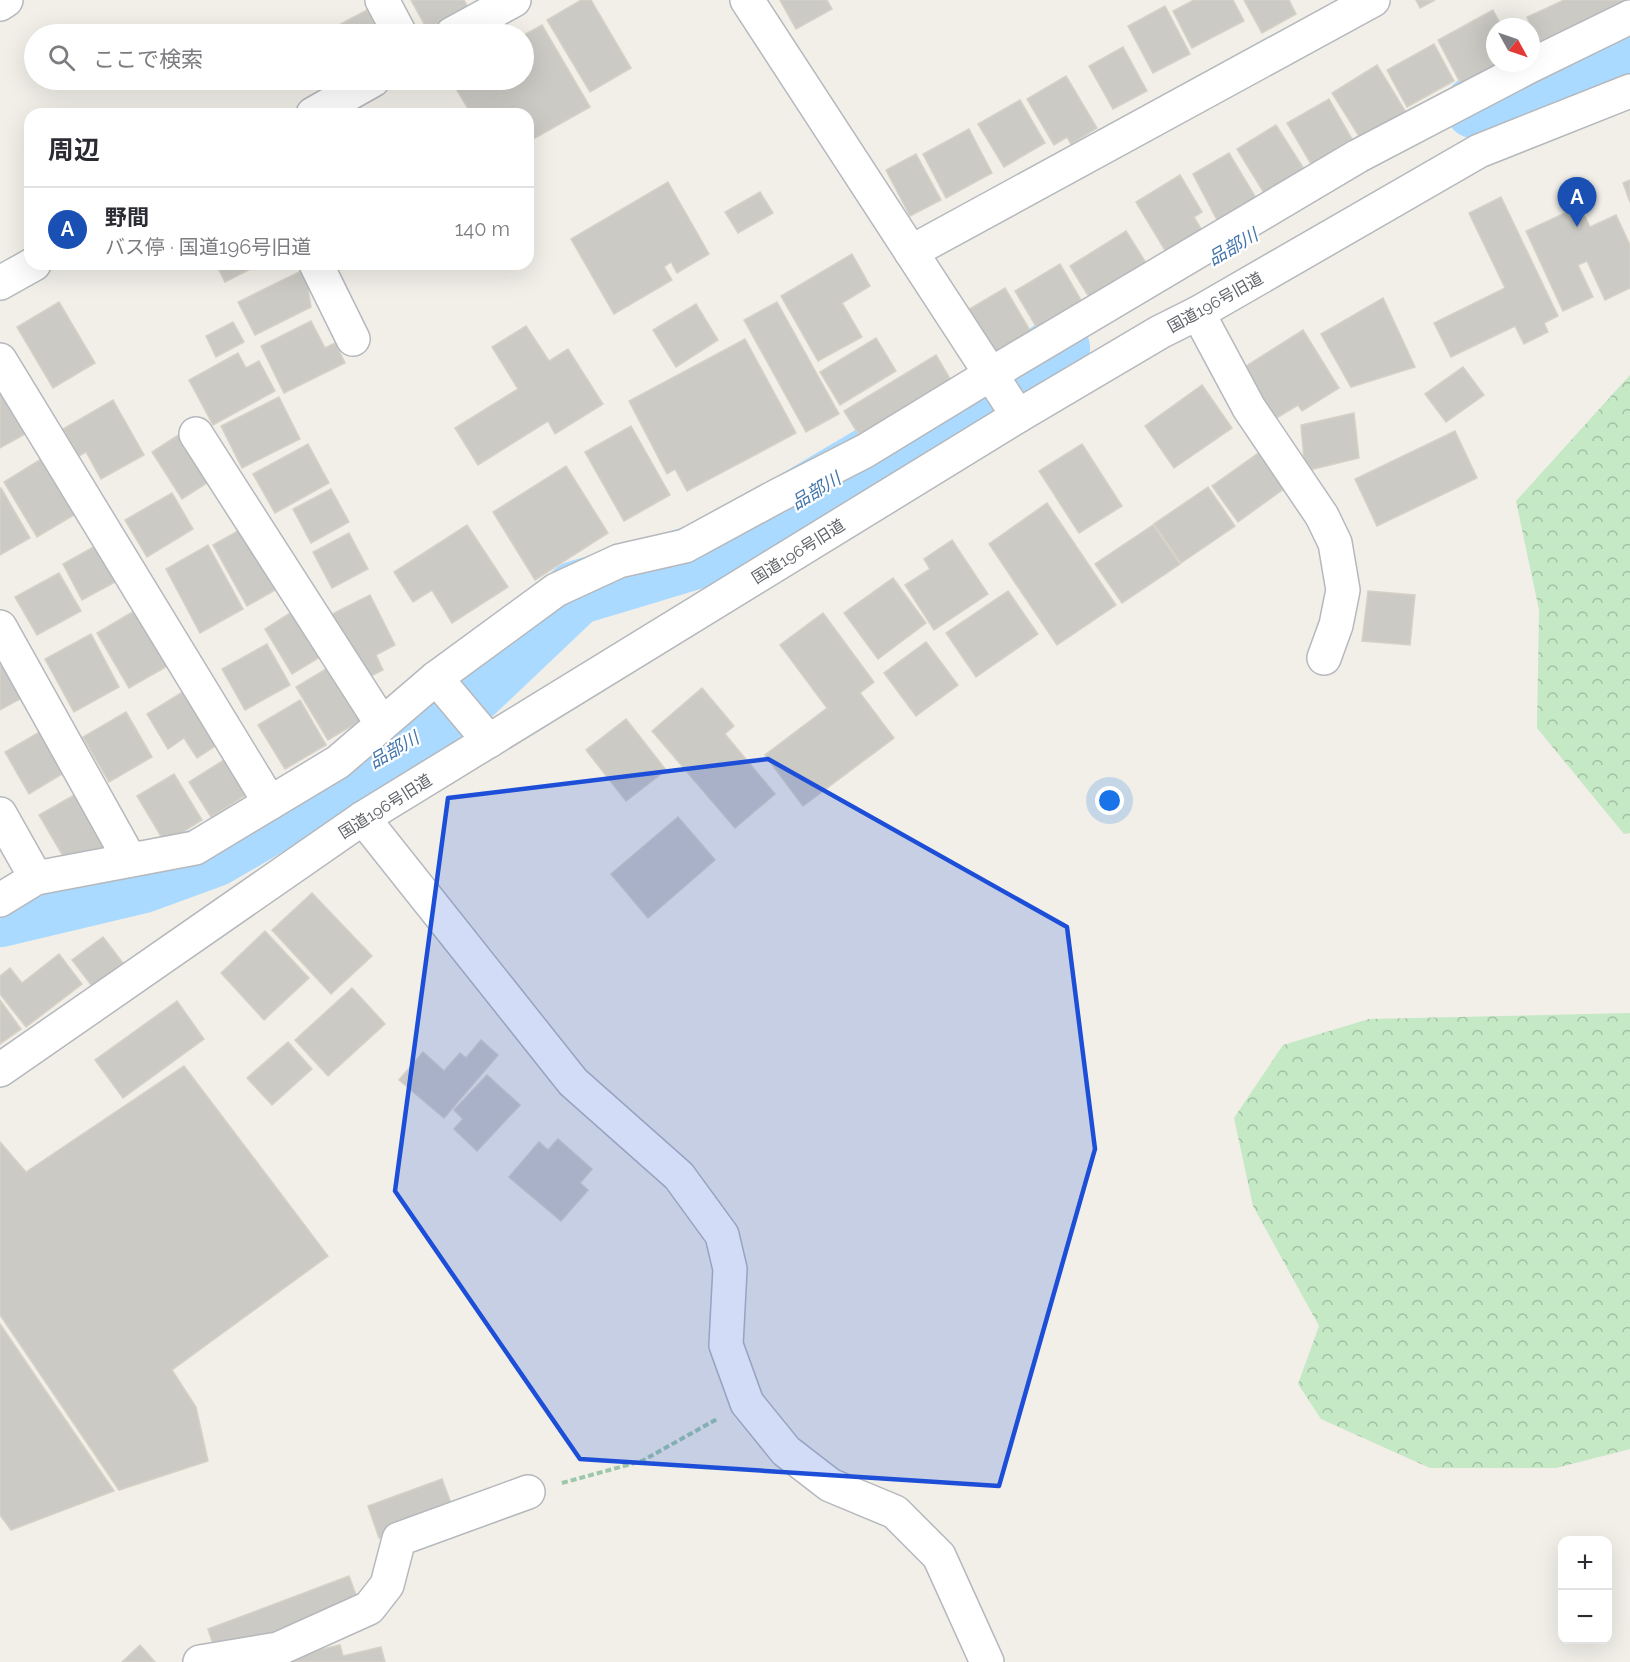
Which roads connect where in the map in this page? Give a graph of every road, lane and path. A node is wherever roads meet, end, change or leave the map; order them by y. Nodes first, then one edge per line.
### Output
1 (6, 0) edge
2 (382, 0) edge
3 (514, 0) edge
4 (747, 0) edge
5 (1373, 0) edge
6 (0, 4) edge
7 (1630, 17) edge
8 (395, 24) edge
9 (470, 24) edge
10 (355, 90) edge
11 (1630, 91) edge
12 (324, 108) edge
13 (911, 252) junction
14 (24, 270) edge
15 (319, 270) edge
16 (0, 283) edge
17 (1198, 313) junction
18 (353, 339) dead end
19 (0, 360) edge
20 (991, 374) junction
21 (1018, 416) junction
22 (196, 434) dead end
23 (0, 627) edge
24 (1324, 658) dead end
25 (436, 678) junction
26 (382, 724) junction
27 (488, 740) junction
28 (270, 803) junction
29 (0, 814) edge
30 (363, 818) junction
31 (130, 860) junction
32 (36, 878) junction
33 (0, 900) edge
34 (0, 1070) edge
35 (747, 1403) junction
36 (528, 1492) joint
37 (200, 1662) edge
38 (987, 1662) edge

1 - 6 street
2 - 8 street
3 - 9 street
4 - 13 street
5 - 13 street
7 - 20 street
10 - 12 street
11 - 17 street, 国道196号旧道
13 - 20 street
14 - 16 street
15 - 18 street
17 - 21 street, 国道196号旧道
17 - 24 street
19 - 28 street
20 - 21 street
20 - 25 street
21 - 27 street, 国道196号旧道
22 - 26 street
23 - 31 street
25 - 26 street
25 - 27 street
26 - 28 street
27 - 30 street, 国道196号旧道
28 - 31 street
29 - 32 street
30 - 34 street, 国道196号旧道
30 - 35 street
31 - 32 street
32 - 33 street
35 - 36 path
35 - 38 street
36 - 37 street

